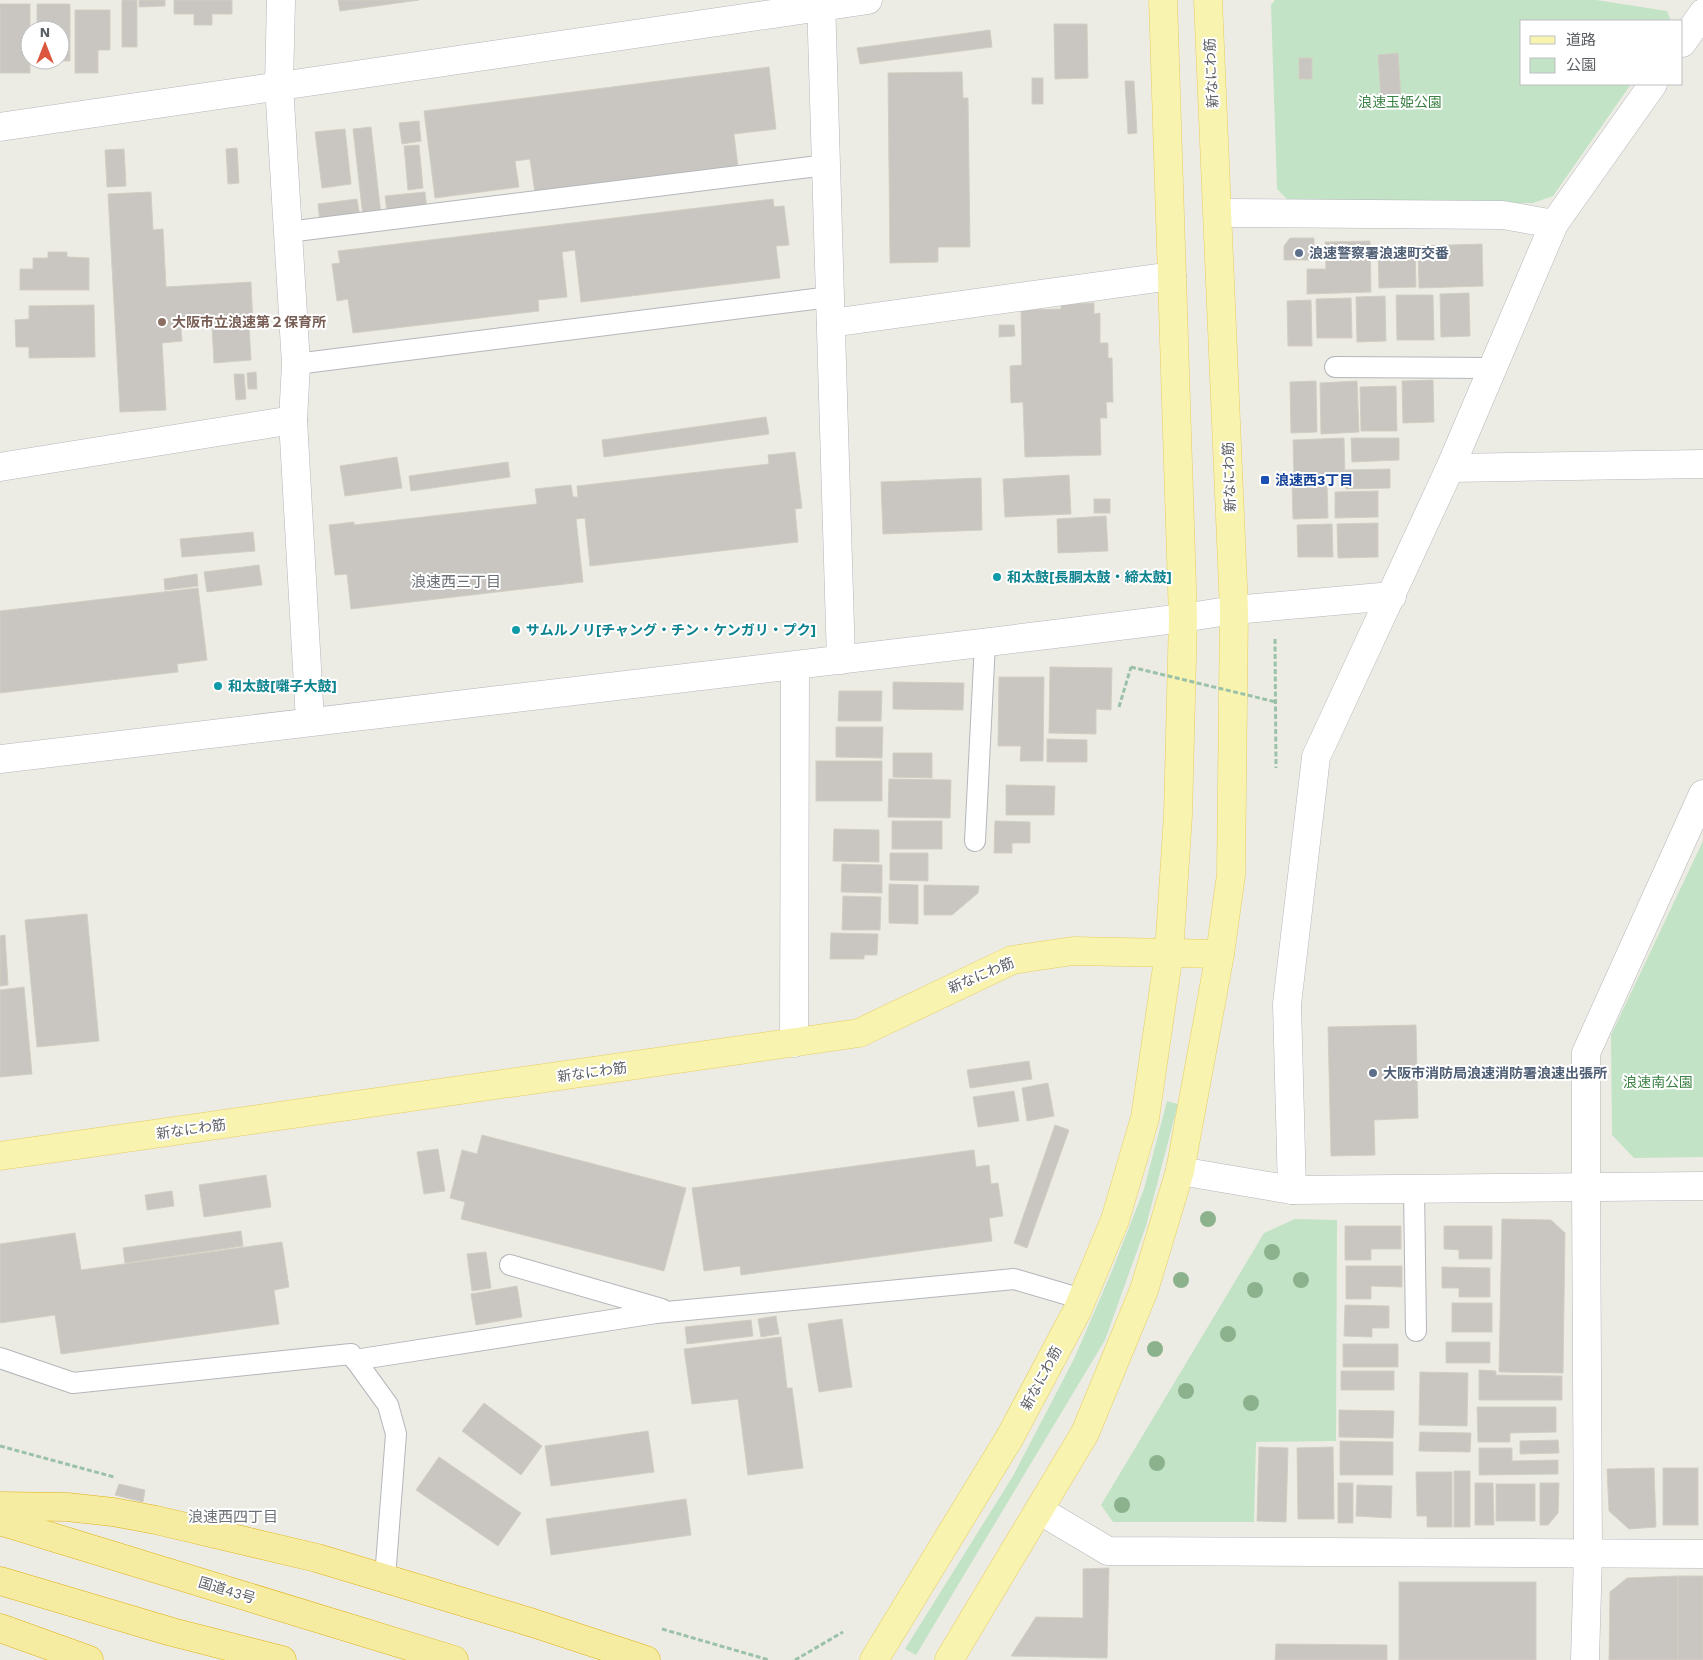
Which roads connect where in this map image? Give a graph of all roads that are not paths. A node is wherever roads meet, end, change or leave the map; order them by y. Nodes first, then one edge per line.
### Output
1 (281, 0) edge
2 (868, 0) edge
3 (1163, 0) edge
4 (1208, 0) edge
5 (821, 3) edge
6 (1703, 12) edge
7 (1683, 42) edge
8 (279, 85) junction
9 (1652, 85) edge
10 (0, 127) edge
11 (826, 165) junction
12 (1218, 214) junction
13 (1554, 224) junction
14 (288, 232) junction
15 (1172, 276) junction
16 (830, 296) junction
17 (830, 323) junction
18 (296, 364) junction
19 (1335, 367) dead end
20 (1492, 368) junction
21 (293, 420) junction
22 (1703, 464) edge
23 (0, 467) edge
24 (1450, 468) junction
25 (1392, 596) junction
26 (1234, 610) junction
27 (1183, 618) junction
28 (985, 643) junction
29 (841, 660) junction
30 (796, 667) junction
31 (310, 720) junction
32 (0, 759) edge
33 (1703, 794) edge
34 (975, 841) dead end
35 (1169, 954) junction
36 (1220, 954) junction
37 (794, 1043) junction
38 (0, 1156) edge
39 (1180, 1171) junction
40 (1586, 1186) junction
41 (1703, 1186) edge
42 (1414, 1188) junction
43 (1292, 1190) junction
44 (510, 1265) dead end
45 (1082, 1299) junction
46 (671, 1311) junction
47 (1416, 1331) dead end
48 (0, 1358) edge
49 (355, 1360) junction
50 (0, 1506) edge
51 (1039, 1510) junction
52 (0, 1521) edge
53 (1703, 1554) edge
54 (1588, 1555) junction
55 (386, 1578) junction
56 (0, 1581) edge
57 (0, 1628) edge
58 (90, 1660) edge
59 (282, 1660) edge
60 (454, 1660) edge
61 (646, 1660) edge
62 (874, 1660) edge
63 (949, 1660) edge
64 (1585, 1660) edge

1 - 8 street
2 - 5 street
3 - 15 main road, 新なにわ筋
4 - 12 main road, 新なにわ筋
5 - 8 street
5 - 11 street
6 - 7 street
8 - 10 street
8 - 14 street
9 - 13 street
11 - 14 lane
11 - 16 street
12 - 13 street
12 - 26 main road, 新なにわ筋
13 - 20 street
14 - 18 street
15 - 17 street
15 - 27 main road, 新なにわ筋
16 - 17 street
16 - 18 lane
17 - 29 street
18 - 21 street
19 - 20 lane
20 - 24 street
21 - 23 street
21 - 31 street
22 - 24 street
24 - 25 street
25 - 26 street
25 - 43 street
26 - 27 street
26 - 36 main road, 新なにわ筋
27 - 28 street
27 - 35 main road, 新なにわ筋
28 - 29 street
28 - 34 lane
29 - 30 street
30 - 31 street
30 - 37 street
31 - 32 street
33 - 40 street
35 - 36 main road, 新なにわ筋
35 - 37 main road, 新なにわ筋
35 - 45 main road, 新なにわ筋
36 - 39 main road, 新なにわ筋
37 - 38 main road, 新なにわ筋
39 - 43 street
39 - 51 main road, 新なにわ筋
40 - 41 street
40 - 42 street
40 - 54 street
42 - 43 street
42 - 47 lane
44 - 46 lane
45 - 46 lane
45 - 62 main road, 新なにわ筋
46 - 49 lane
48 - 49 lane
49 - 55 lane
50 - 55 highway
51 - 54 street
51 - 63 main road, 新なにわ筋
52 - 60 highway, 国道43号
53 - 54 street
54 - 64 street
55 - 61 highway
56 - 59 highway
57 - 58 highway

